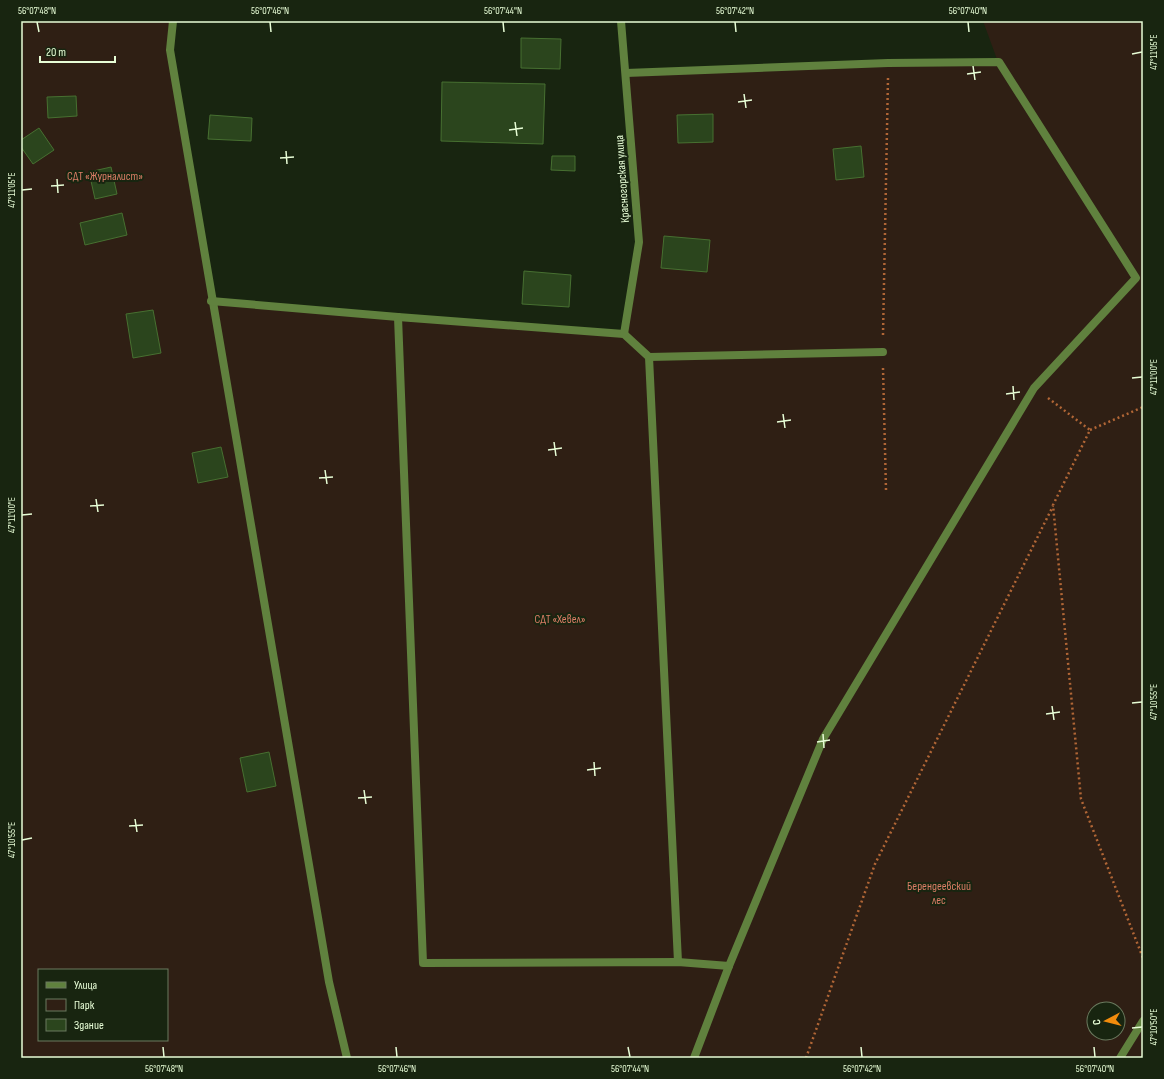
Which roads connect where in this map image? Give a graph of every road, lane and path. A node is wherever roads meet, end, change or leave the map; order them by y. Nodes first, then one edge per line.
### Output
1 (173, 21) edge
2 (621, 21) edge
3 (888, 63) junction
4 (626, 72) junction
5 (212, 301) junction
6 (398, 317) junction
7 (624, 334) junction
8 (883, 352) junction
9 (649, 357) junction
10 (1034, 388) junction
11 (1143, 407) edge
12 (1090, 430) junction
13 (886, 490) dead end
14 (1053, 505) junction
15 (1143, 958) edge
16 (678, 962) junction
17 (729, 966) junction
18 (1143, 1021) edge
19 (347, 1058) edge
20 (694, 1058) edge
21 (806, 1058) edge
22 (1120, 1058) edge

1 - 5 street
2 - 4 street, Красногорская улица
3 - 4 street
3 - 8 path
3 - 10 street
4 - 7 street, Красногорская улица
5 - 6 street
5 - 19 street
6 - 7 street
6 - 16 street
7 - 9 street
8 - 9 street
8 - 13 path
9 - 16 street
10 - 12 path
10 - 17 street
11 - 12 path
12 - 14 path
14 - 15 path
14 - 21 path
16 - 17 street
17 - 20 street
18 - 22 street

